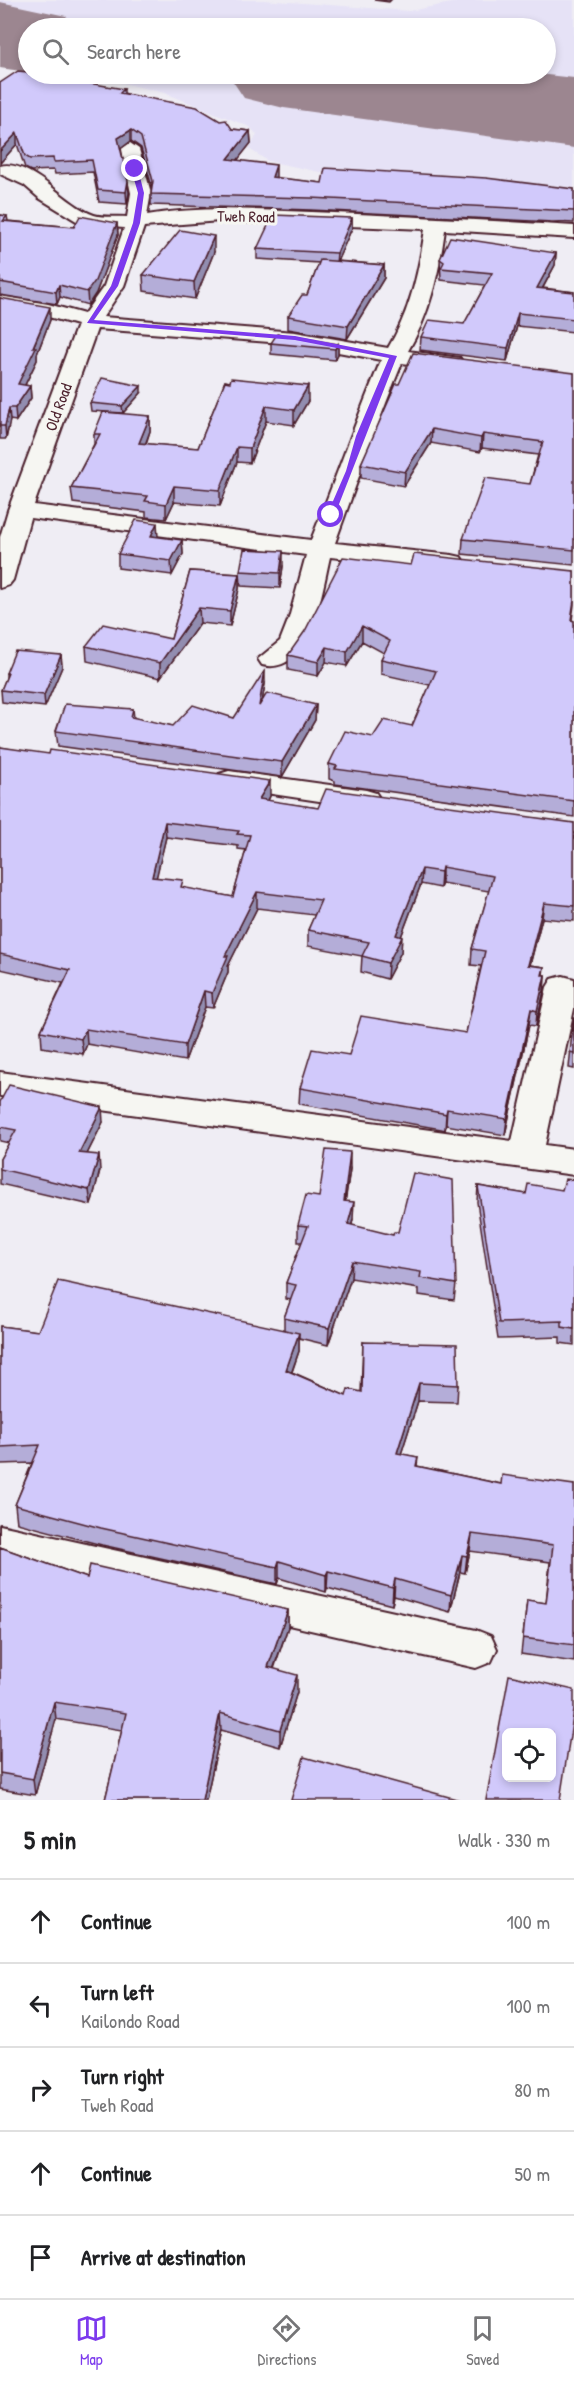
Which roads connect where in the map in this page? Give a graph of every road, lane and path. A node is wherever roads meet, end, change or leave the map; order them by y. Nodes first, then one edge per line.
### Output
1 (130, 149) dead end
2 (6, 170) dead end
3 (436, 222) junction
4 (136, 223) junction
5 (574, 232) edge
6 (0, 302) edge
7 (89, 322) junction
8 (394, 356) junction
9 (472, 366) edge
10 (20, 510) junction
11 (320, 549) junction
12 (470, 564) edge
13 (0, 580) edge
14 (271, 659) dead end
15 (198, 776) edge
16 (394, 803) edge
17 (563, 987) dead end
18 (0, 1084) edge
19 (525, 1154) junction
20 (574, 1162) edge
21 (0, 1542) edge
22 (476, 1649) dead end

1 - 4 street
2 - 4 street, Tweh Road
3 - 4 street, Tweh Road
3 - 5 street, Tweh Road
3 - 8 street
4 - 7 street
6 - 7 street
7 - 8 street
7 - 10 street, Old Road
8 - 9 street
8 - 11 street
10 - 11 street
10 - 13 street, Old Road
11 - 12 street
11 - 14 street
15 - 16 street
17 - 19 street
18 - 19 street
19 - 20 street
21 - 22 street

